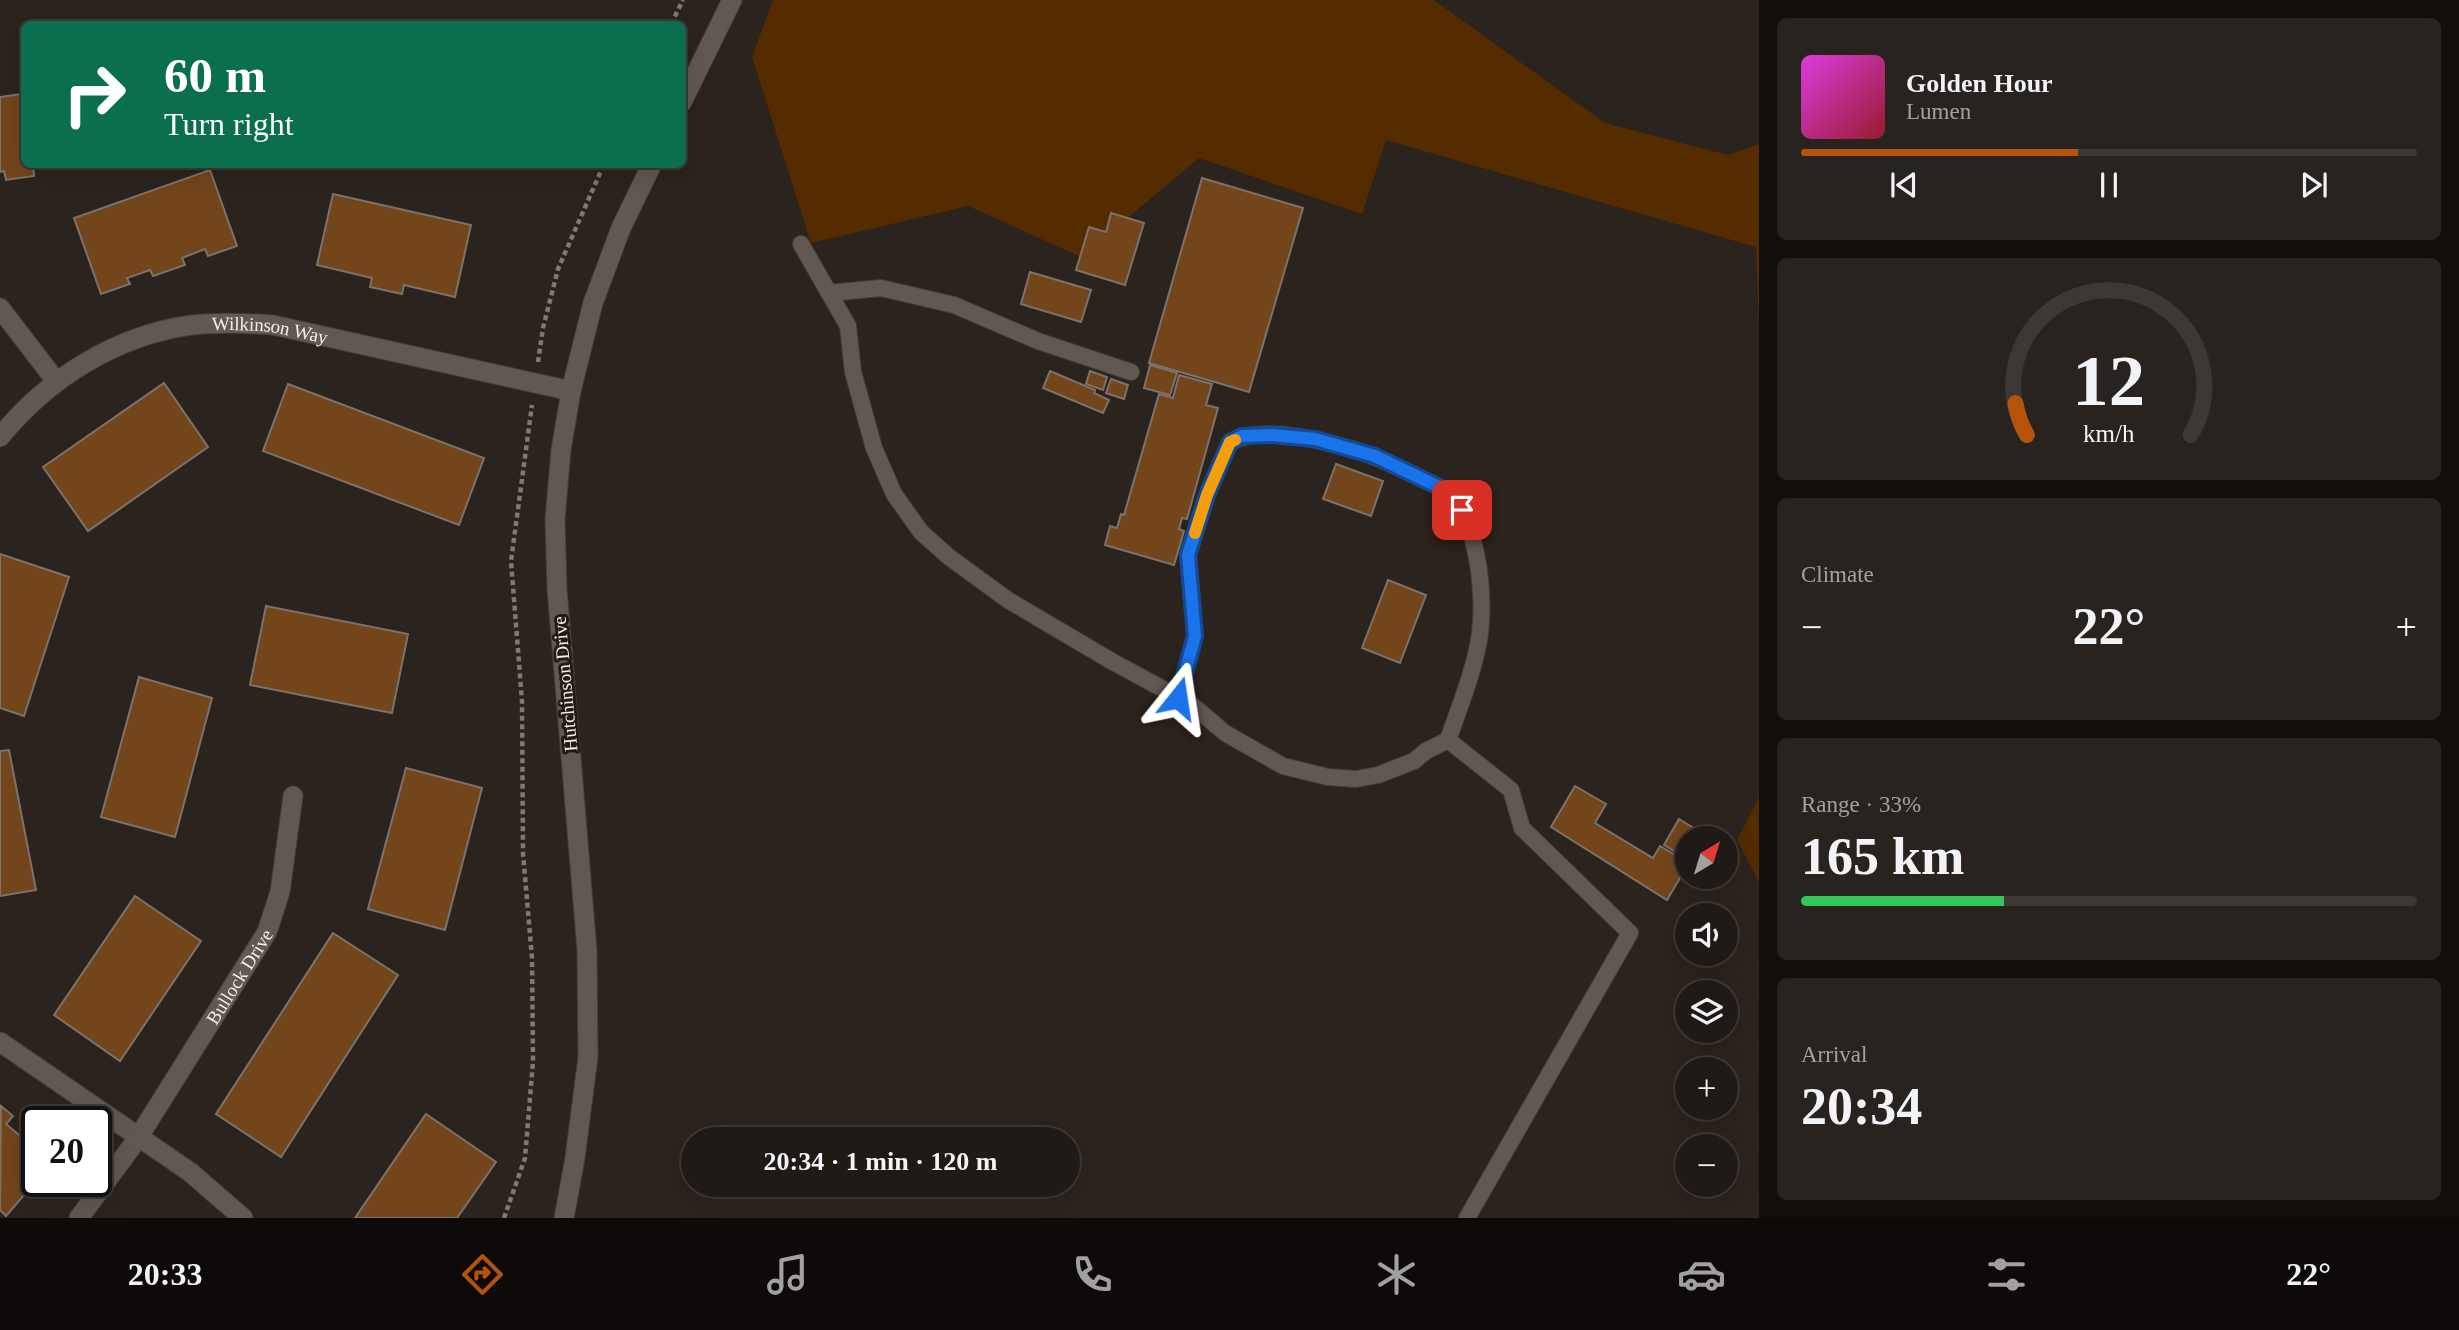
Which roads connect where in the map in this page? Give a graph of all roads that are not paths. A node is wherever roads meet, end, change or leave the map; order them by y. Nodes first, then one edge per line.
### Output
1 (732, 0) edge
2 (686, 94) edge
3 (650, 168) edge
4 (801, 244) dead end
5 (830, 293) junction
6 (0, 308) edge
7 (1131, 372) dead end
8 (56, 381) junction
9 (571, 391) junction
10 (0, 437) edge
11 (1178, 698) junction
12 (1448, 740) junction
13 (293, 796) dead end
14 (0, 1042) edge
15 (138, 1138) junction
16 (79, 1218) edge
17 (243, 1218) edge
18 (564, 1218) edge
19 (1467, 1218) edge

1 - 2 street
3 - 9 street, Hutchinson Drive
4 - 5 lane
5 - 7 lane
5 - 11 lane
6 - 8 street
8 - 9 street, Wilkinson Way
8 - 10 street, Wilkinson Way
9 - 18 street, Hutchinson Drive
11 - 12 lane
11 - 12 lane
12 - 19 lane
13 - 15 street, Bullock Drive
14 - 15 street
15 - 16 street, Bullock Drive
15 - 17 street

